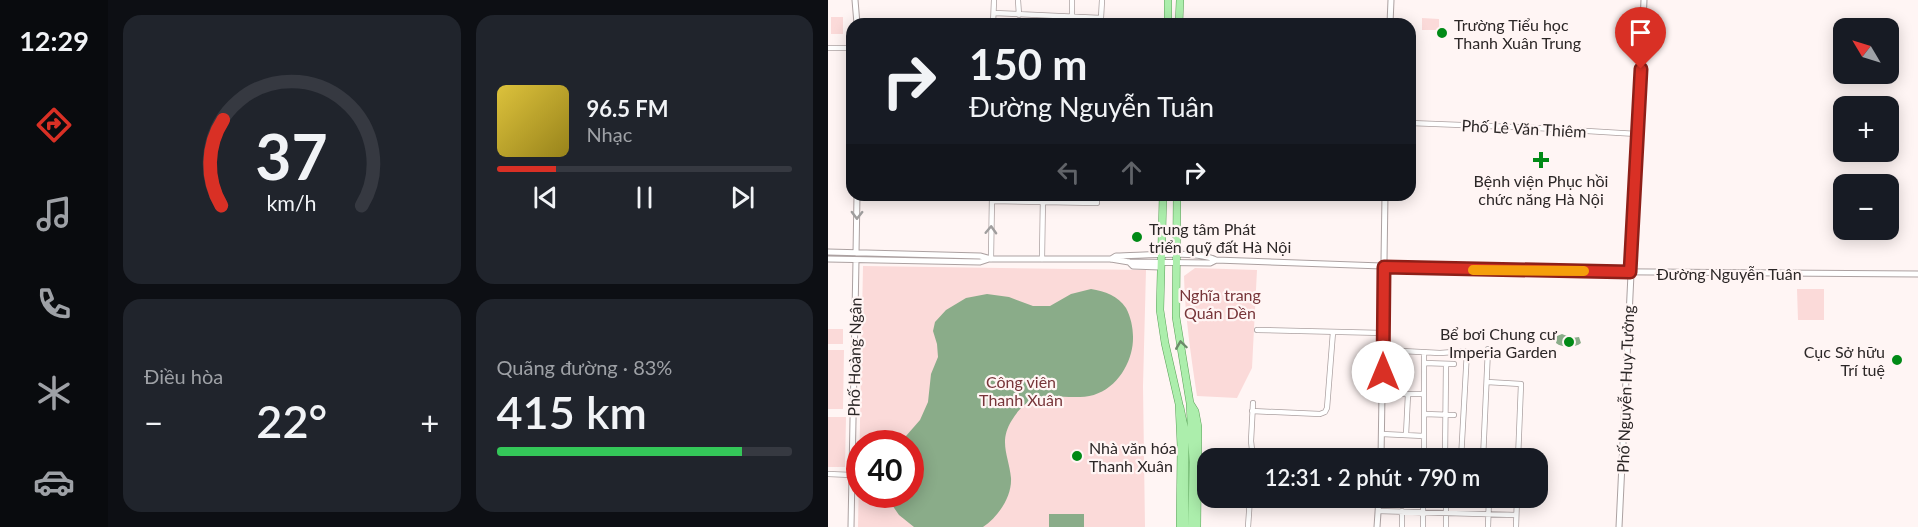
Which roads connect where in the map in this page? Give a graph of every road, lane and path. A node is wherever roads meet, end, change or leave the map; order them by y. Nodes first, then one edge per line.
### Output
1 (855, 0) edge
2 (994, 0) edge
3 (1018, 0) edge
4 (1072, 0) edge
5 (1102, 0) edge
6 (1168, 0) edge
7 (1180, 0) edge
8 (1391, 0) edge
9 (1644, 0) edge
10 (994, 13) junction
11 (1018, 15) junction
12 (1046, 16) joint
13 (1072, 17) junction
14 (856, 18) edge
15 (994, 18) edge
16 (1078, 18) edge
17 (1101, 18) edge
18 (1168, 18) edge
19 (1179, 18) edge
20 (1390, 18) edge
21 (828, 48) edge
22 (846, 48) edge
23 (1416, 123) edge
24 (1637, 134) junction
25 (857, 201) edge
26 (992, 201) edge
27 (1036, 201) edge
28 (1097, 201) edge
29 (1162, 201) edge
30 (1176, 201) edge
31 (1385, 201) edge
32 (1043, 202) junction
33 (828, 252) edge
34 (856, 253) junction
35 (828, 259) edge
36 (991, 259) junction
37 (1042, 259) junction
38 (1111, 259) junction
39 (1177, 259) junction
40 (856, 260) junction
41 (1157, 260) junction
42 (1384, 267) junction
43 (1630, 272) junction
44 (1918, 274) edge
45 (1257, 330) dead end
46 (1333, 332) junction
47 (1383, 333) junction
48 (1488, 349) dead end
49 (1383, 350) junction
50 (1424, 352) junction
51 (1424, 363) junction
52 (1446, 364) junction
53 (1454, 364) dead end
54 (1487, 382) junction
55 (1383, 394) junction
56 (1408, 394) junction
57 (1424, 394) junction
58 (1190, 403) junction
59 (1253, 403) dead end
60 (1179, 404) junction
61 (1252, 411) junction
62 (1424, 414) junction
63 (1445, 415) junction
64 (1454, 416) dead end
65 (853, 430) edge
66 (1382, 434) junction
67 (1406, 435) junction
68 (1424, 436) junction
69 (1252, 448) edge
70 (1381, 448) edge
71 (1424, 448) edge
72 (1445, 448) edge
73 (1462, 448) edge
74 (1484, 448) edge
75 (1518, 448) edge
76 (828, 474) edge
77 (846, 475) edge
78 (851, 508) edge
79 (1249, 508) edge
80 (1378, 508) edge
81 (1423, 508) edge
82 (1446, 508) edge
83 (1489, 508) edge
84 (1516, 508) edge
85 (1378, 511) junction
86 (1402, 511) junction
87 (1423, 512) junction
88 (1446, 512) junction
89 (1489, 515) junction
90 (1516, 515) junction
91 (851, 527) edge
92 (1180, 527) edge
93 (1185, 527) edge
94 (1192, 527) edge
95 (1197, 527) edge
96 (1248, 527) edge
97 (1377, 527) edge
98 (1401, 527) edge
99 (1423, 527) edge
100 (1446, 527) edge
101 (1488, 527) edge
102 (1516, 527) edge
103 (1619, 527) edge

1 - 14 street
2 - 10 street
3 - 11 street
4 - 13 street
5 - 17 street
6 - 18 main road
7 - 19 main road
8 - 20 street
9 - 24 street, Phố Nguyễn Huy Tưởng
10 - 11 street
10 - 15 street
11 - 12 street
12 - 13 street
13 - 16 street
21 - 22 street
23 - 24 street, Phố Lê Văn Thiêm
24 - 43 street, Phố Nguyễn Huy Tưởng
25 -> 34 street
36 -> 26 street
27 - 32 street
28 - 32 street
29 - 41 main road
30 - 39 main road
31 - 42 street
32 - 37 street
33 - 34 street
34 - 36 street
35 - 40 street
36 - 37 street
36 - 40 street
37 - 38 street
38 - 41 street
38 - 41 street
39 - 41 street, Đường Nguyễn Tuân
39 - 42 street, Đường Nguyễn Tuân
58 -> 39 main road
40 - 65 street, Phố Hoàng Ngân
41 - 60 main road
42 - 43 street, Đường Nguyễn Tuân
42 - 47 street
43 - 44 street, Đường Nguyễn Tuân
43 - 103 street, Phố Nguyễn Huy Tưởng
45 - 46 street
46 - 47 street
46 - 61 street
47 - 49 street
48 - 54 street
49 - 50 street
49 - 55 street
50 - 51 street
50 - 73 street
51 - 52 street
51 - 57 street
52 - 53 street
52 - 63 street
54 - 74 street
54 - 75 street
55 - 56 street
55 - 66 street
56 - 57 street
56 - 67 street
57 - 62 street
58 - 94 main road
58 - 95 main road
59 - 61 street
60 - 92 main road
60 - 93 main road
61 - 69 street
62 - 63 street
62 - 68 street
63 - 64 street
63 - 72 street
66 - 67 street
66 - 70 street
67 - 68 street
68 - 71 street
76 - 77 street
78 - 91 street, Phố Hoàng Ngân
79 - 96 street
80 - 85 street
81 - 87 street
82 - 88 street
83 - 89 street
84 - 90 street
85 - 86 street
85 - 97 street
86 - 87 street
86 - 98 street
87 - 88 street
87 - 99 street
88 - 89 street
88 - 100 street
89 - 90 street
89 - 101 street
90 - 102 street

